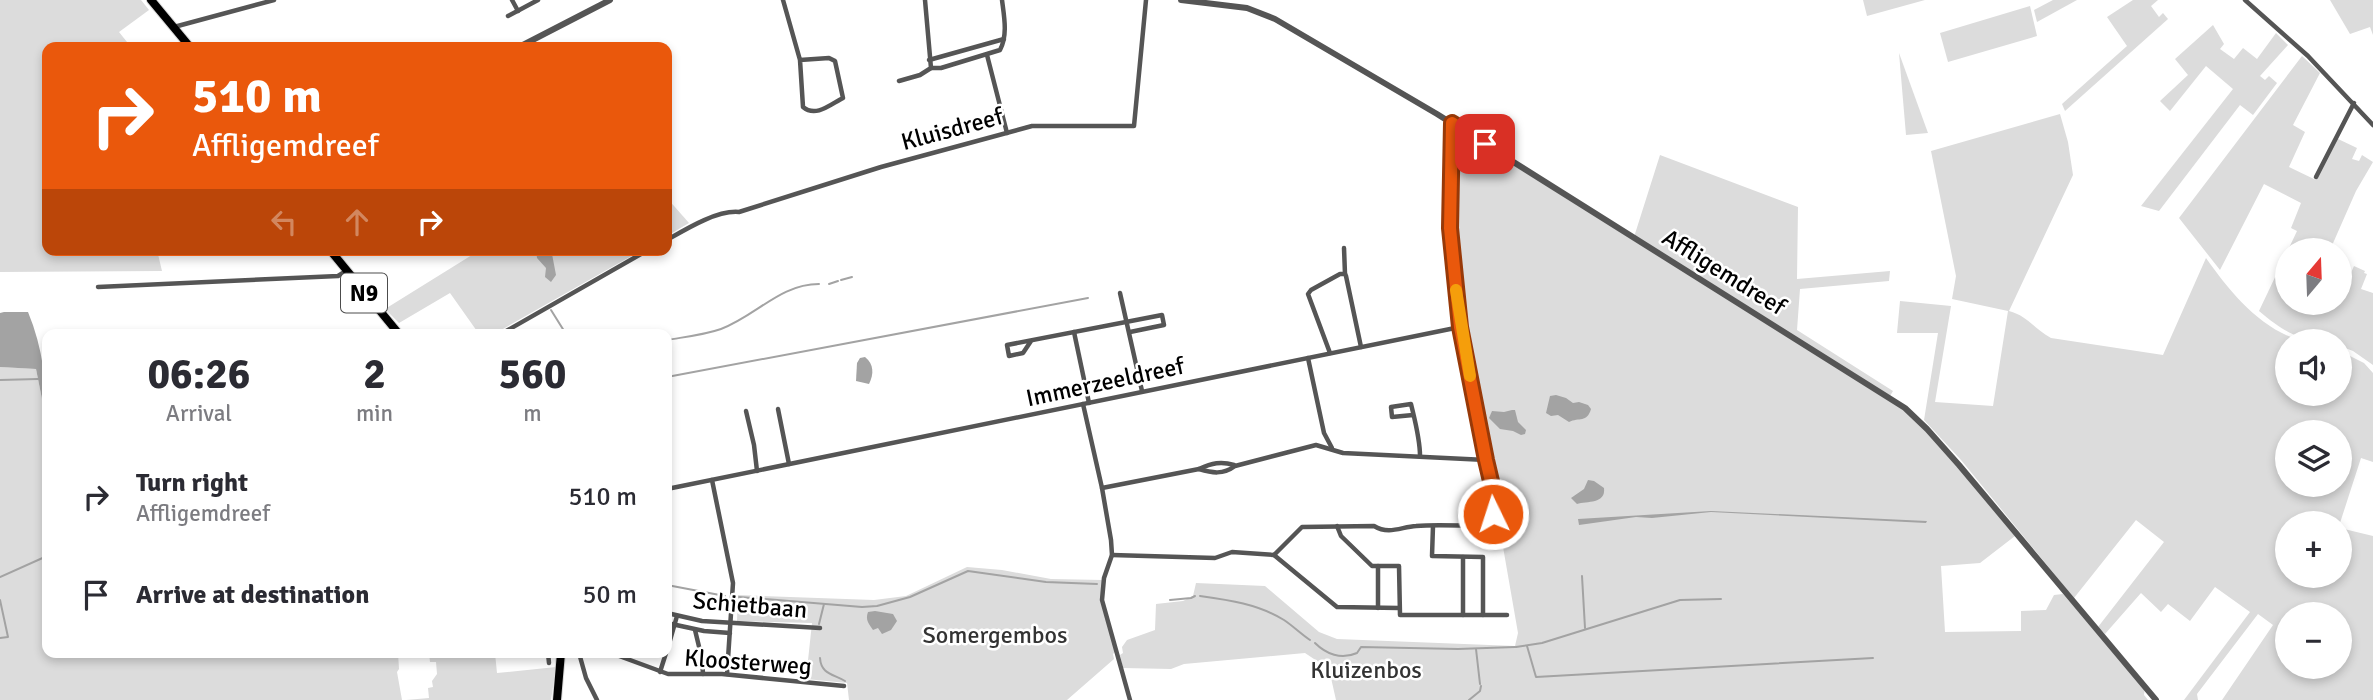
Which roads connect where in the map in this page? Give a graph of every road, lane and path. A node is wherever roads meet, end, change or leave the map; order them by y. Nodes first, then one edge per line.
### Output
1 (151, 0) edge
2 (274, 0) edge
3 (512, 0) edge
4 (538, 0) edge
5 (610, 0) edge
6 (783, 0) edge
7 (925, 0) edge
8 (1002, 0) edge
9 (1146, 0) edge
10 (1181, 0) edge
11 (2245, 0) edge
12 (1216, 2) edge
13 (518, 11) junction
14 (508, 16) dead end
15 (174, 27) junction
16 (1004, 39) junction
17 (186, 42) edge
18 (529, 42) edge
19 (987, 55) junction
20 (800, 60) junction
21 (929, 60) junction
22 (931, 68) junction
23 (899, 81) dead end
24 (2354, 103) junction
25 (1452, 123) junction
26 (2373, 125) edge
27 (1007, 133) junction
28 (2316, 177) dead end
29 (672, 237) edge
30 (1344, 248) dead end
31 (335, 256) edge
32 (638, 256) edge
33 (346, 271) junction
34 (1345, 274) junction
35 (98, 287) dead end
36 (1120, 293) dead end
37 (1128, 321) junction
38 (1460, 327) junction
39 (395, 329) edge
40 (510, 329) edge
41 (1074, 332) junction
42 (1130, 332) junction
43 (1031, 341) junction
44 (1361, 347) junction
45 (1330, 354) junction
46 (1308, 358) junction
47 (1142, 391) junction
48 (1086, 404) junction
49 (778, 409) dead end
50 (746, 411) dead end
51 (1413, 415) junction
52 (1324, 433) junction
53 (1316, 445) junction
54 (1333, 449) junction
55 (1420, 456) junction
56 (1486, 460) junction
57 (789, 464) junction
58 (1235, 466) junction
59 (1199, 469) junction
60 (757, 471) junction
61 (712, 480) junction
62 (672, 488) edge
63 (1102, 488) junction
64 (1338, 526) junction
65 (1433, 526) junction
66 (1112, 555) junction
67 (1274, 555) junction
68 (1463, 557) junction
69 (1378, 566) junction
70 (1378, 608) junction
71 (1399, 608) junction
72 (672, 614) edge
73 (1463, 615) junction
74 (1483, 615) junction
75 (1507, 615) dead end
76 (677, 616) junction
77 (731, 622) junction
78 (672, 624) edge
79 (675, 625) junction
80 (818, 628) dead end
81 (695, 629) junction
82 (730, 633) junction
83 (672, 634) edge
84 (548, 658) edge
85 (560, 658) edge
86 (580, 658) edge
87 (624, 658) edge
88 (664, 658) edge
89 (549, 663) dead end
90 (660, 672) junction
91 (703, 674) junction
92 (727, 674) junction
93 (844, 686) dead end
94 (556, 700) edge
95 (597, 700) edge
96 (1130, 700) edge
97 (2156, 700) edge

1 - 15 main road
2 - 15 street
3 - 13 street
4 - 13 street
5 - 18 street
6 - 20 street
7 - 21 street
8 - 16 street
9 - 27 street, Kluisdreef
10 - 12 street, Affligemdreef
11 - 24 street
12 - 25 street, Affligemdreef
13 - 14 street
15 - 17 main road
16 - 19 street
16 - 21 street
19 - 22 street
19 - 27 street
20 - 20 street
21 - 22 street
22 - 23 street
24 - 26 street
24 - 28 street
25 - 38 street
25 - 97 street, Affligemdreef
27 - 29 street, Kluisdreef
30 - 34 street
31 - 33 main road, N9
32 - 40 street
33 - 35 street
33 - 39 main road, N9
34 - 44 street
34 - 45 street
36 - 37 street
37 - 41 street
37 - 42 street
37 - 42 street
38 - 44 street, Immerzeeldreef
38 - 56 street
41 - 43 street
41 - 48 street
42 - 47 street
43 - 43 street
44 - 45 street, Immerzeeldreef
45 - 46 street, Immerzeeldreef
46 - 47 street, Immerzeeldreef
46 - 52 street
47 - 48 street, Immerzeeldreef
48 - 57 street, Immerzeeldreef
48 - 63 street
49 - 57 street
50 - 60 street
51 - 51 street
51 - 55 street
52 - 53 street
52 - 54 street
53 - 54 street
53 - 58 street
54 - 55 street
55 - 56 street
56 - 65 street
57 - 60 street, Immerzeeldreef
58 - 59 street
58 - 59 street
59 - 63 street
60 - 61 street, Immerzeeldreef
61 - 62 street, Immerzeeldreef
61 - 77 street
63 - 66 street
64 - 65 street
64 - 67 street
64 - 69 street
65 - 68 street
66 - 67 street
66 - 96 street
67 - 70 street
68 - 73 street
68 - 74 street
69 - 70 street
69 - 71 street
70 - 71 street
71 - 73 street
72 - 76 street, Schietbaan
73 - 74 street
74 - 75 street
76 - 77 street, Schietbaan
76 - 79 street, Schietbaan
77 - 80 street, Schietbaan
77 - 82 street
78 - 79 street, Schietbaan
79 - 81 street, Schietbaan
79 - 83 street, Schietbaan
81 - 82 street, Schietbaan
81 - 91 street
82 - 92 street
84 - 89 street
85 - 94 main road
86 - 95 street
87 - 90 street, Kloosterweg
88 - 90 street, Schietbaan
90 - 91 street, Kloosterweg
91 - 92 street, Kloosterweg
92 - 93 street, Kloosterweg

